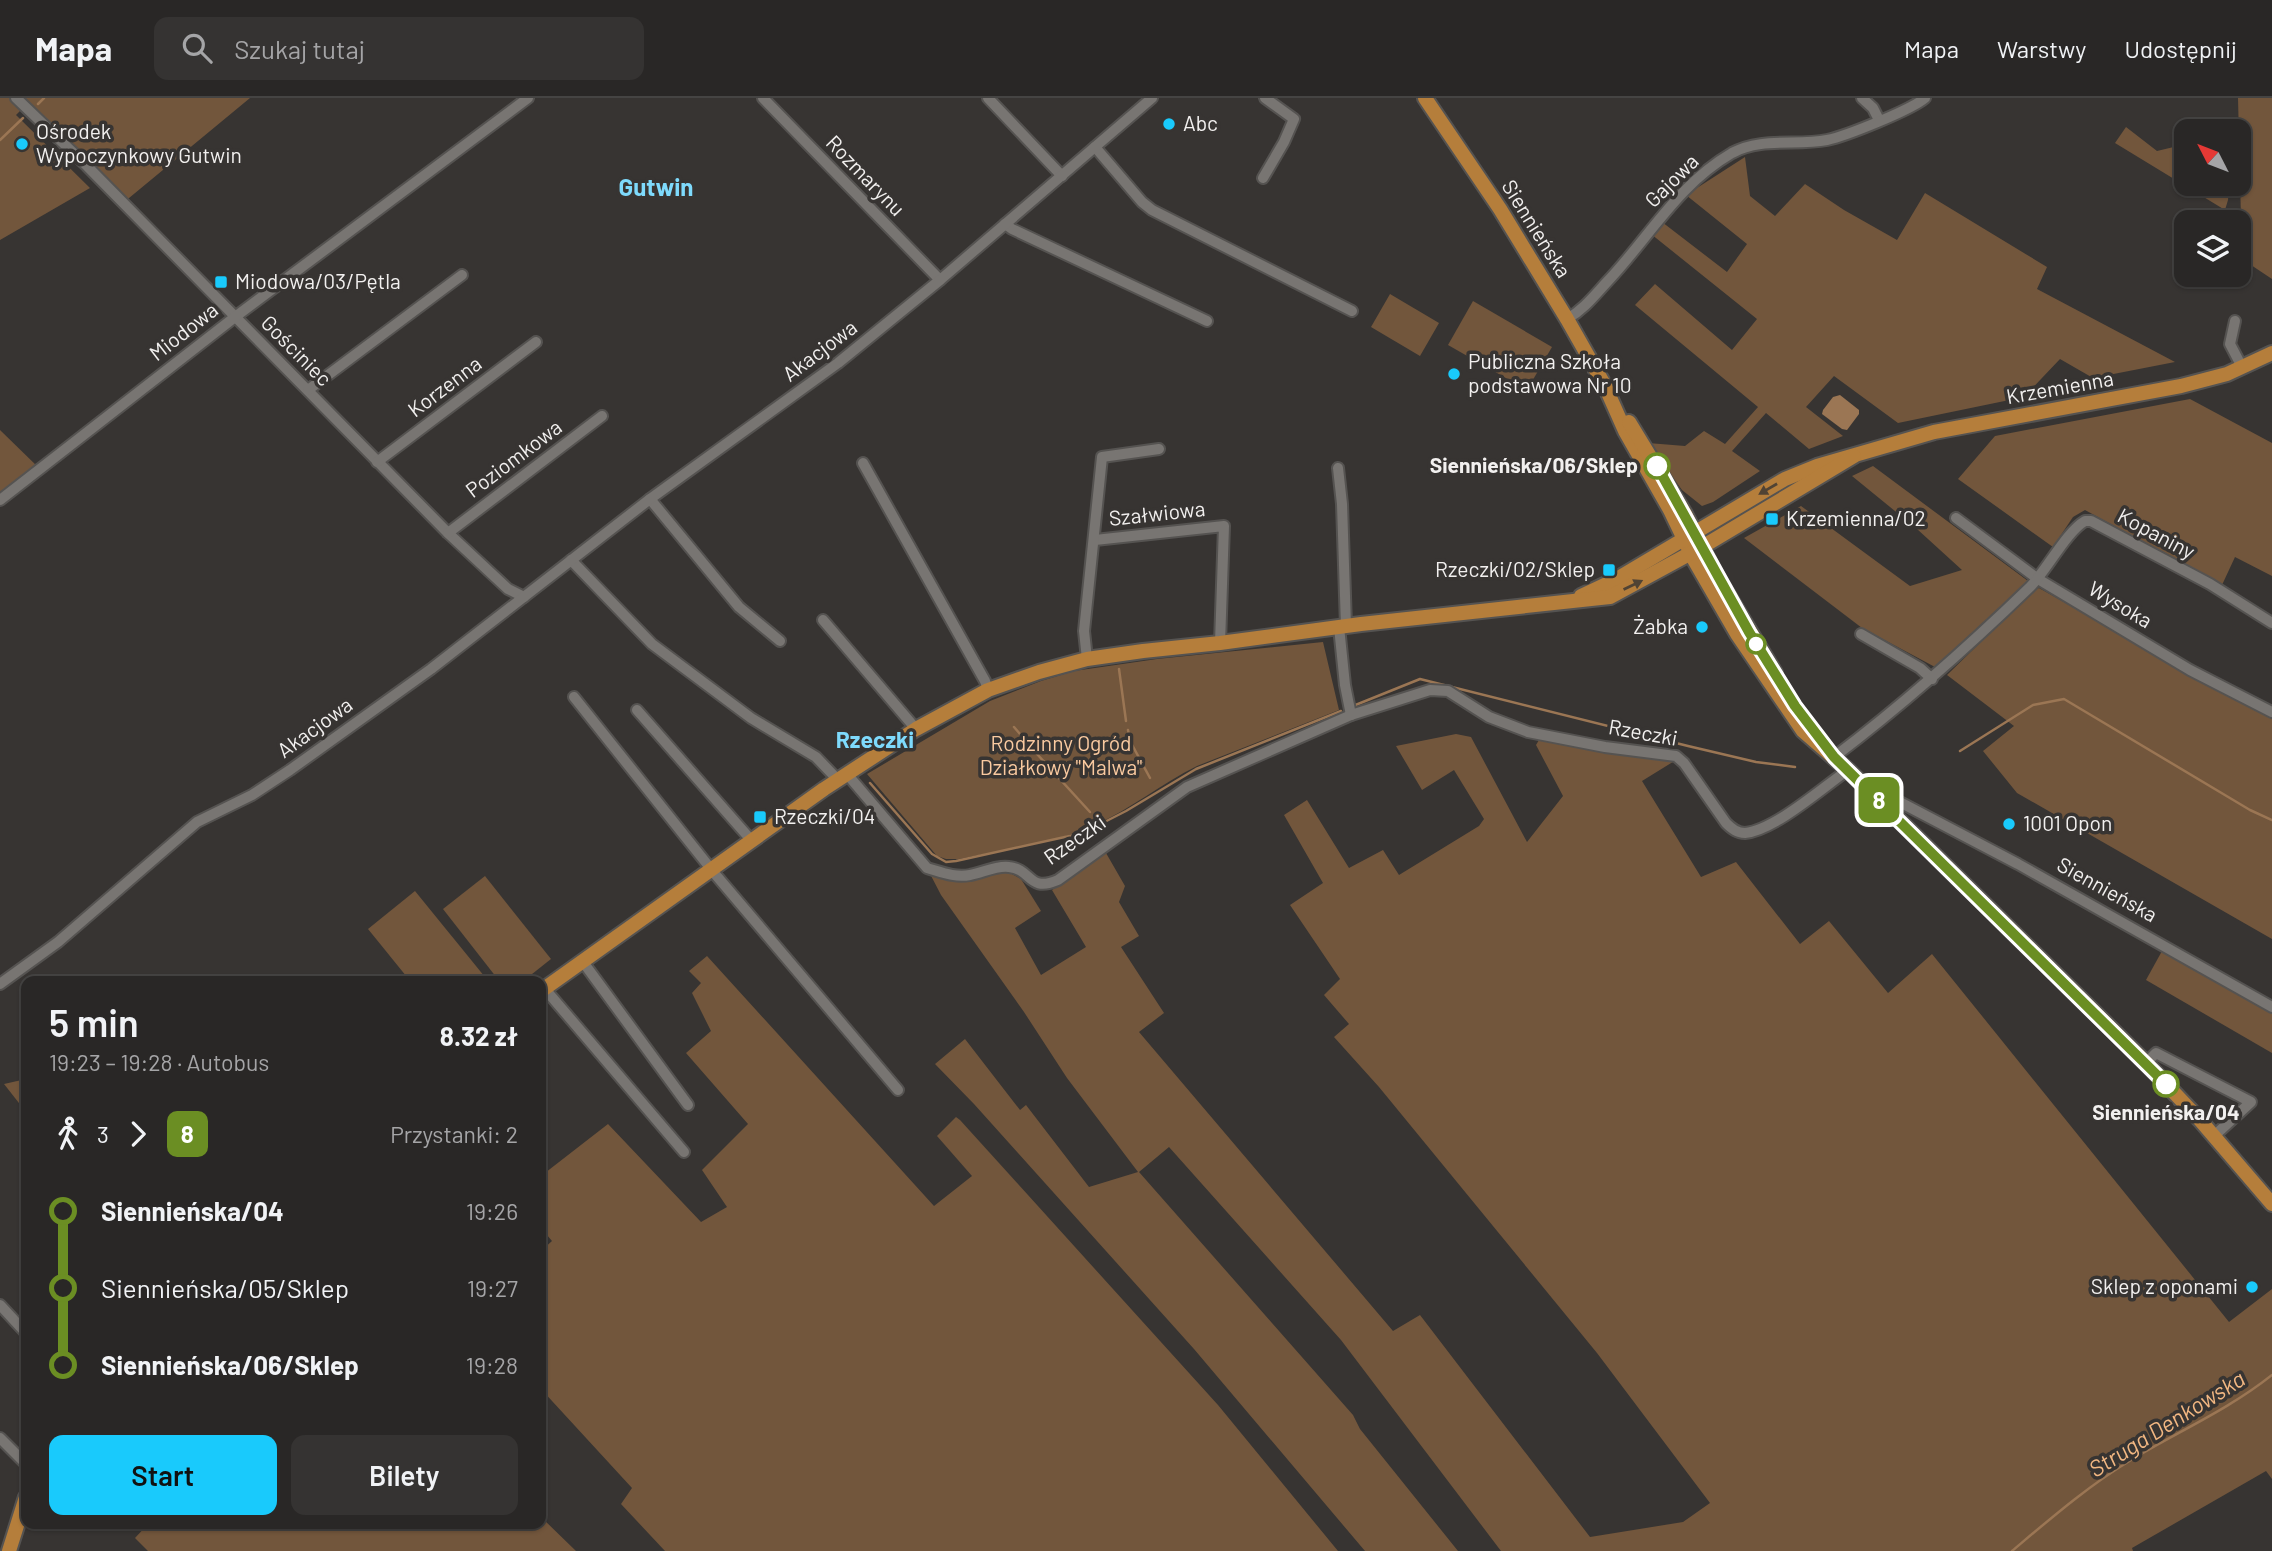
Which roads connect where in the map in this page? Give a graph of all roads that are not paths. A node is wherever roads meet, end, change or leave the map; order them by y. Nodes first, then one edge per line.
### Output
1 (16, 98) edge
2 (528, 98) edge
3 (763, 98) edge
4 (988, 98) edge
5 (1265, 98) edge
6 (1424, 98) edge
7 (1862, 98) edge
8 (1925, 98) edge
9 (1146, 100) edge
10 (1880, 120) junction
11 (1095, 147) junction
12 (1062, 176) junction
13 (1263, 178) dead end
14 (1005, 224) junction
15 (463, 275) dead end
16 (940, 280) junction
17 (1352, 311) dead end
18 (235, 317) junction
19 (1567, 319) junction
20 (1207, 321) dead end
21 (2235, 321) dead end
22 (536, 342) dead end
23 (2272, 354) edge
24 (2242, 368) junction
25 (309, 390) junction
26 (602, 416) dead end
27 (1159, 449) dead end
28 (1854, 456) junction
29 (377, 462) junction
30 (863, 463) dead end
31 (1338, 468) dead end
32 (650, 499) junction
33 (0, 500) edge
34 (1956, 518) dead end
35 (448, 533) junction
36 (1689, 535) junction
37 (1095, 540) junction
38 (1696, 550) junction
39 (571, 560) junction
40 (2038, 579) junction
41 (524, 597) junction
42 (1570, 600) junction
43 (823, 620) dead end
44 (2272, 623) edge
45 (1342, 626) junction
46 (1861, 634) dead end
47 (780, 641) dead end
48 (1220, 643) junction
49 (1087, 659) junction
50 (1932, 679) junction
51 (988, 690) junction
52 (574, 697) dead end
53 (637, 710) dead end
54 (2272, 712) edge
55 (1351, 715) junction
56 (916, 729) junction
57 (1834, 757) junction
58 (1848, 770) junction
59 (843, 777) junction
60 (1884, 805) junction
61 (752, 841) junction
62 (712, 870) junction
63 (583, 962) junction
64 (0, 984) edge
65 (546, 988) edge
66 (546, 993) edge
67 (2272, 1007) edge
68 (2147, 1063) junction
69 (898, 1090) dead end
70 (688, 1105) dead end
71 (2214, 1136) junction
72 (684, 1152) dead end
73 (2272, 1204) edge
74 (0, 1305) edge
75 (21, 1328) edge
76 (0, 1438) edge
77 (21, 1459) edge
78 (21, 1513) edge
79 (9, 1551) edge

1 - 18 street, Gościniec
2 - 18 street, Miodowa
3 - 16 street, Rozmarynu
4 - 12 street
5 - 13 street
6 - 19 main road, Siennieńska
7 - 10 street
8 - 10 street, Gajowa
9 - 11 street, Akacjowa
10 - 19 street, Gajowa
11 - 12 street, Akacjowa
11 - 17 street
12 - 14 street, Akacjowa
14 - 16 street, Akacjowa
14 - 20 street
15 - 25 street
16 - 32 street, Akacjowa
18 - 25 street, Gościniec
18 - 33 street, Miodowa
19 - 36 main road, Siennieńska
21 - 24 street
22 - 29 street, Korzenna
23 - 24 main road, Krzemienna
24 - 28 main road, Krzemienna
25 - 29 street, Gościniec
26 - 35 street, Poziomkowa
27 - 37 street, Szałwiowa
28 -> 36 main road, Krzemienna
28 - 38 main road, Krzemienna
29 - 35 street, Gościniec
30 - 51 street
31 - 45 street
32 - 39 street, Akacjowa
32 - 47 street
34 - 40 street, Wysoka
35 - 41 street, Gościniec
36 - 38 main road, Siennieńska
36 - 42 main road
37 - 48 street, Szałwiowa
37 - 49 street, Szałwiowa
42 -> 38 main road
38 - 57 main road, Siennieńska
39 - 41 street, Akacjowa
39 - 59 street, Rzeczki
40 - 44 street, Kopaniny
40 - 50 street
40 - 54 street, Wysoka
41 - 64 street, Akacjowa
42 - 45 main road
43 - 56 street
45 - 48 main road
45 - 55 street
46 - 50 street
48 - 49 main road
49 - 51 main road
50 - 57 street
51 - 56 main road
52 - 62 street
53 - 61 street
55 - 58 street, Rzeczki
55 - 59 street, Rzeczki
56 - 59 main road
57 - 58 main road, Siennieńska
58 - 60 main road, Siennieńska
59 - 61 main road
60 - 67 street, Siennieńska
60 - 68 main road, Siennieńska
61 - 62 main road
62 - 63 main road
62 - 69 street
63 - 65 main road
63 - 70 street
66 - 72 street
68 - 71 main road, Siennieńska
68 - 71 street
71 - 73 main road, Siennieńska
74 - 75 street
76 - 77 street
78 - 79 main road

